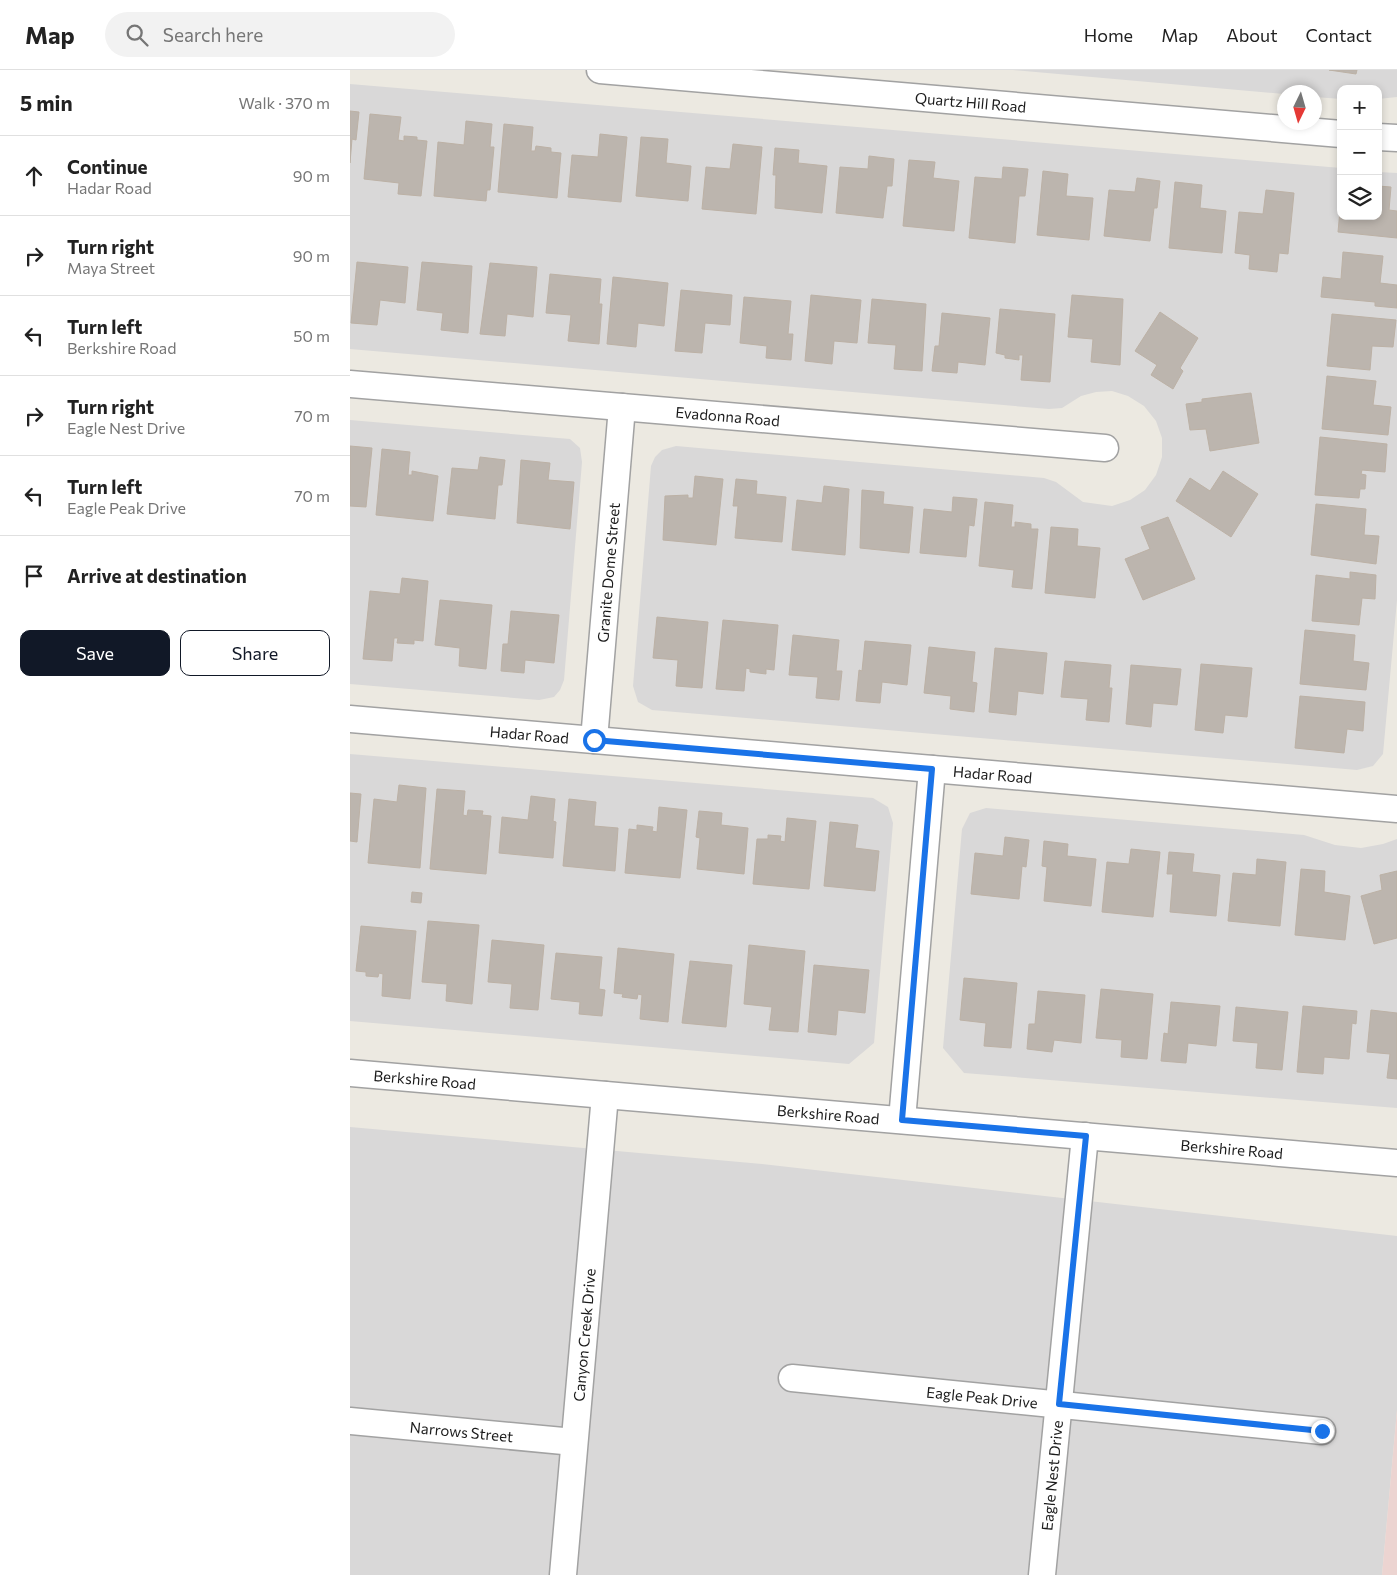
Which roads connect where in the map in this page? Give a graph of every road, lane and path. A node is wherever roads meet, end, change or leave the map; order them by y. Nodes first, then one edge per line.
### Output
1 (600, 70) edge
2 (664, 73) edge
3 (1337, 134) edge
4 (1382, 137) edge
5 (1397, 138) edge
6 (350, 384) edge
7 (622, 407) junction
8 (1105, 448) dead end
9 (350, 719) edge
10 (594, 740) junction
11 (932, 769) junction
12 (1397, 809) edge
13 (350, 1073) edge
14 (605, 1095) junction
15 (902, 1120) junction
16 (1086, 1136) junction
17 (1397, 1163) edge
18 (792, 1378) dead end
19 (1059, 1404) junction
20 (350, 1421) edge
21 (1322, 1431) dead end
22 (574, 1442) junction
23 (563, 1575) edge
24 (1042, 1575) edge

1 - 2 street, Quartz Hill Road
2 - 3 street, Quartz Hill Road
4 - 5 street
6 - 7 street, Evadonna Road
7 - 8 street, Evadonna Road
7 - 10 street, Granite Dome Street
9 - 10 street, Hadar Road
10 - 11 street, Hadar Road
11 - 12 street, Hadar Road
11 - 15 street
13 - 14 street, Berkshire Road
14 - 15 street, Berkshire Road
14 - 22 street, Canyon Creek Drive
15 - 16 street, Berkshire Road
16 - 17 street, Berkshire Road
16 - 19 street, Eagle Nest Drive
18 - 19 street, Eagle Peak Drive
19 - 21 street, Eagle Peak Drive
19 - 24 street, Eagle Nest Drive
20 - 22 street, Narrows Street
22 - 23 street, Canyon Creek Drive

